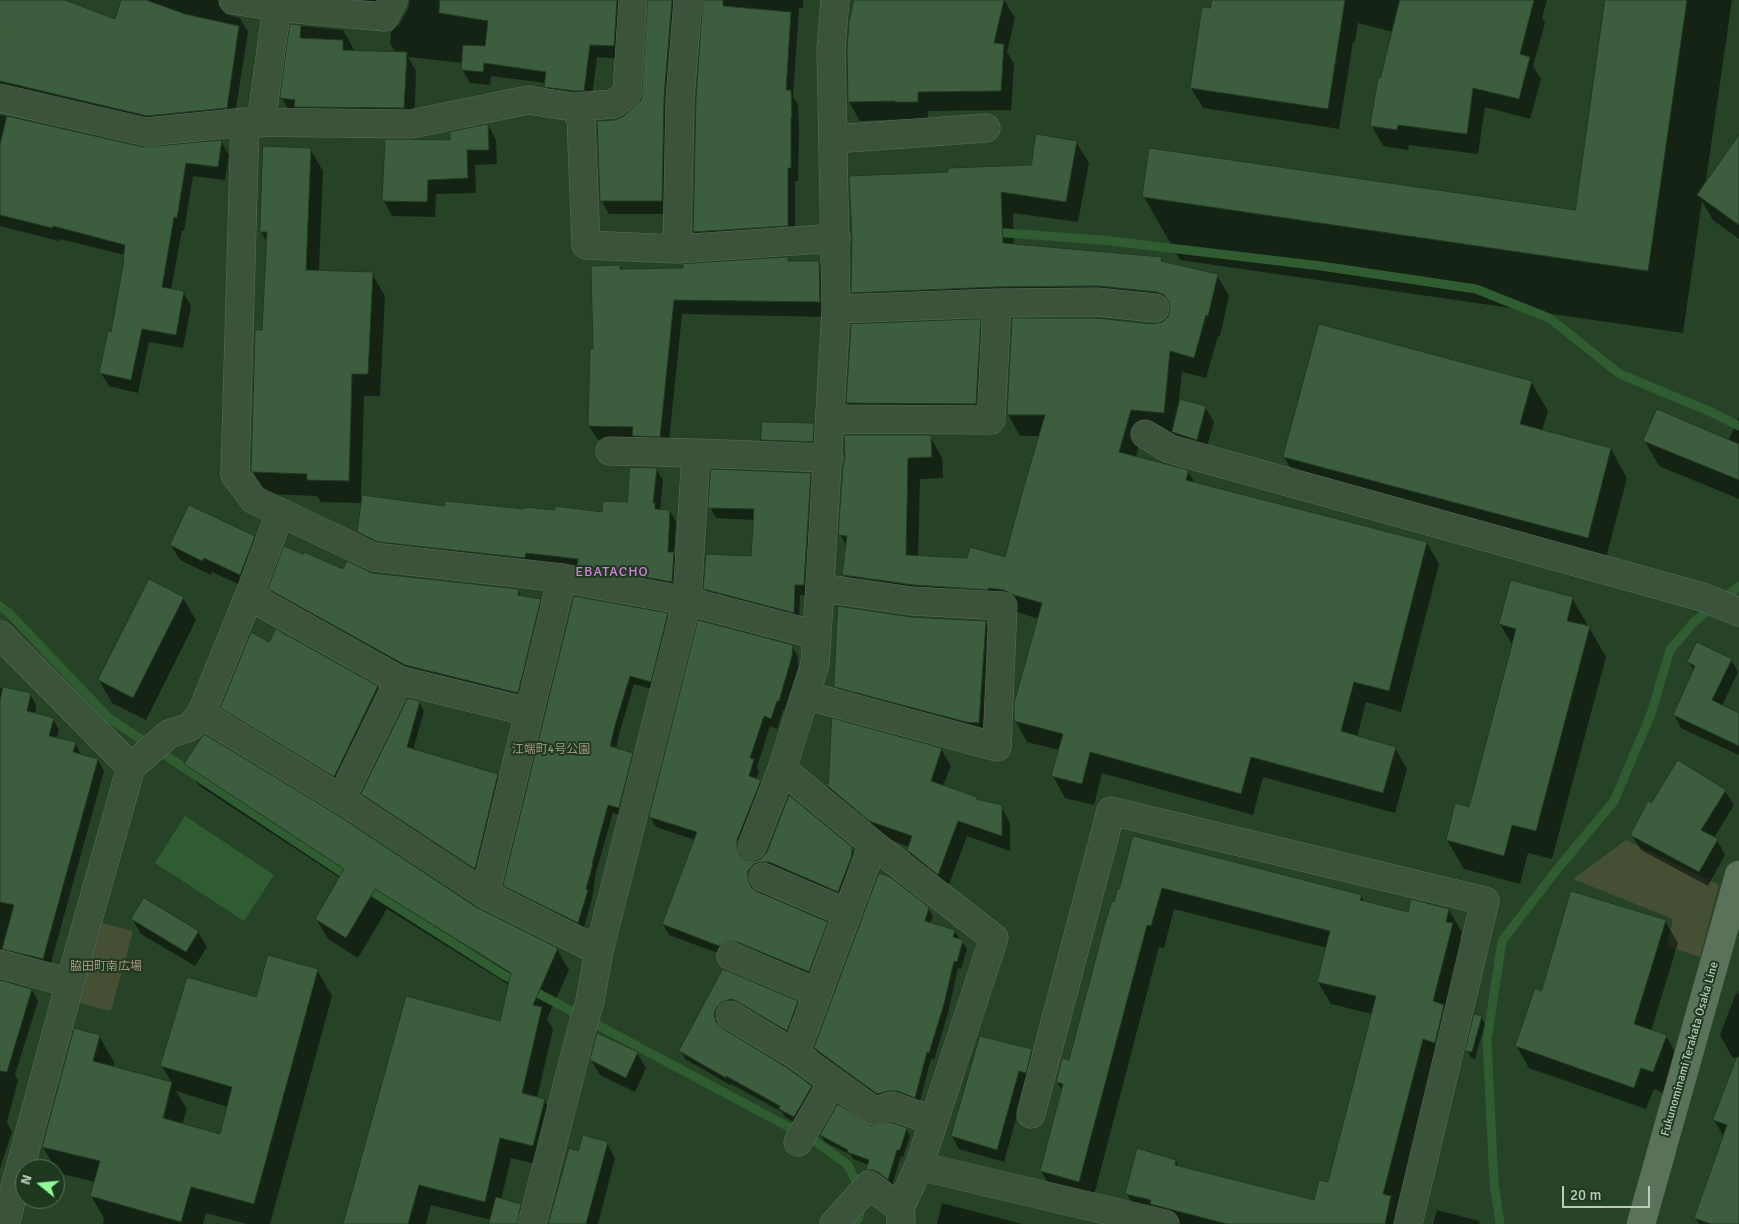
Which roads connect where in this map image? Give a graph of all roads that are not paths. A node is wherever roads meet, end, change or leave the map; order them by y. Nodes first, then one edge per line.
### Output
1 (233, 0) edge
2 (393, 0) edge
3 (633, 0) edge
4 (688, 0) edge
5 (835, 0) edge
6 (277, 7) junction
7 (0, 98) edge
8 (572, 107) junction
9 (253, 123) junction
10 (986, 128) dead end
11 (834, 139) junction
12 (836, 238) junction
13 (677, 250) junction
14 (997, 303) junction
15 (1155, 308) dead end
16 (836, 309) junction
17 (831, 419) junction
18 (1145, 434) dead end
19 (610, 450) dead end
20 (696, 453) junction
21 (828, 458) junction
22 (280, 513) junction
23 (562, 578) junction
24 (821, 588) junction
25 (249, 596) junction
26 (687, 601) junction
27 (1734, 610) edge
28 (817, 635) junction
29 (1, 639) edge
30 (400, 680) junction
31 (805, 695) junction
32 (529, 712) junction
33 (201, 714) junction
34 (135, 764) junction
35 (782, 769) junction
36 (341, 799) junction
37 (872, 844) junction
38 (752, 846) dead end
39 (1739, 875) edge
40 (762, 877) dead end
41 (485, 894) junction
42 (847, 914) junction
43 (598, 951) junction
44 (731, 956) dead end
45 (0, 964) edge
46 (70, 983) junction
47 (818, 993) junction
48 (730, 1015) dead end
49 (795, 1054) junction
50 (832, 1081) junction
51 (1031, 1114) dead end
52 (934, 1120) junction
53 (802, 1135) dead end
54 (919, 1166) junction
55 (901, 1216) edge
56 (5, 1224) edge
57 (532, 1224) edge
58 (834, 1224) edge
59 (1165, 1224) edge
60 (1408, 1224) edge
61 (1641, 1224) edge

1 - 6 street
2 - 6 street
3 - 8 street
4 - 13 street
5 - 11 street
6 - 9 street
7 - 9 street
8 - 9 street
8 - 13 street
9 - 22 street
10 - 11 street
11 - 12 street
12 - 13 street
12 - 16 street
14 - 15 street
14 - 16 street
14 - 17 street
16 - 17 street
17 - 21 street
18 - 27 street
19 - 20 street
20 - 21 street
20 - 26 street
21 - 24 street
22 - 23 street
22 - 25 street
23 - 26 street
23 - 32 street
24 - 28 street
24 - 31 street
25 - 30 street
25 - 33 street
26 - 28 street
26 - 43 street
28 - 31 street
29 - 34 street
30 - 32 street
30 - 36 street
31 - 35 street
32 - 41 street
33 - 34 street
33 - 36 street
34 - 46 street
35 - 37 street
35 - 38 street
36 - 41 street
37 - 42 street
37 - 52 street
39 - 61 main road, Fukunominami Terakata Osaka Line
40 - 42 street
41 - 43 street
42 - 47 street
43 - 57 street
44 - 47 street
45 - 46 street
46 - 56 street
47 - 49 street
48 - 49 street
49 - 50 street
50 - 52 street
50 - 53 street
51 - 60 street
52 - 54 street
54 - 55 street
54 - 59 street
55 - 58 street

